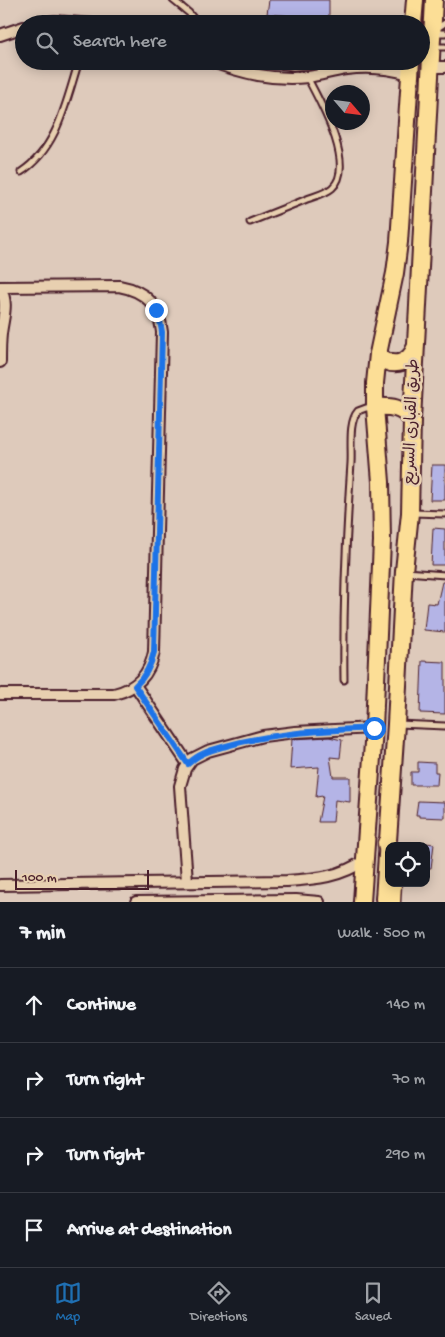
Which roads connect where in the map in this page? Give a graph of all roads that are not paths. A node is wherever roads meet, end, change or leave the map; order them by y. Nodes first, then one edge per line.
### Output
1 (173, 0) edge
2 (415, 0) edge
3 (434, 0) edge
4 (191, 15) edge
5 (414, 15) edge
6 (15, 30) edge
7 (0, 36) edge
8 (440, 37) edge
9 (437, 67) edge
10 (76, 70) edge
11 (236, 70) edge
12 (343, 70) edge
13 (410, 70) edge
14 (307, 77) junction
15 (21, 172) dead end
16 (250, 222) dead end
17 (0, 287) edge
18 (2, 298) edge
19 (416, 348) junction
20 (378, 354) junction
21 (0, 362) edge
22 (375, 407) junction
23 (412, 420) junction
24 (410, 513) junction
25 (445, 514) edge
26 (404, 572) junction
27 (445, 575) edge
28 (344, 680) dead end
29 (135, 686) junction
30 (0, 694) edge
31 (396, 724) junction
32 (445, 726) edge
33 (374, 728) junction
34 (188, 764) junction
35 (388, 842) edge
36 (365, 860) junction
37 (187, 882) junction
38 (0, 885) edge
39 (385, 887) edge
40 (392, 887) edge
41 (136, 902) edge
42 (319, 902) edge
43 (362, 902) edge
44 (384, 902) edge
45 (391, 902) edge

1 - 4 lane
2 - 5 highway
3 - 8 highway, طريق القبارى السريع
6 - 7 street
8 - 9 highway, طريق القبارى السريع
9 - 19 highway, طريق القبارى السريع
10 - 15 lane
11 - 14 street
12 - 14 street
13 - 20 highway, طريق القبارى السريع
14 - 16 lane
17 - 18 street
17 - 29 street
18 - 21 street
19 - 20 highway
19 - 23 highway, طريق القبارى السريع
20 - 22 highway, طريق القبارى السريع
22 - 23 highway
22 - 28 lane
22 - 33 highway, طريق القبارى السريع
23 - 24 highway, طريق القبارى السريع
24 - 25 lane
24 - 26 highway, طريق القبارى السريع
26 - 27 lane
26 - 31 highway, طريق القبارى السريع
29 - 30 street
29 - 34 street
31 - 32 lane
31 - 35 highway, طريق القبارى السريع
33 - 34 street
33 - 36 highway, طريق القبارى السريع
34 - 37 street
36 - 37 street
36 - 43 highway, طريق القبارى السريع
37 - 38 street
39 - 44 highway, طريق القبارى السريع
40 - 45 highway
41 - 42 street

